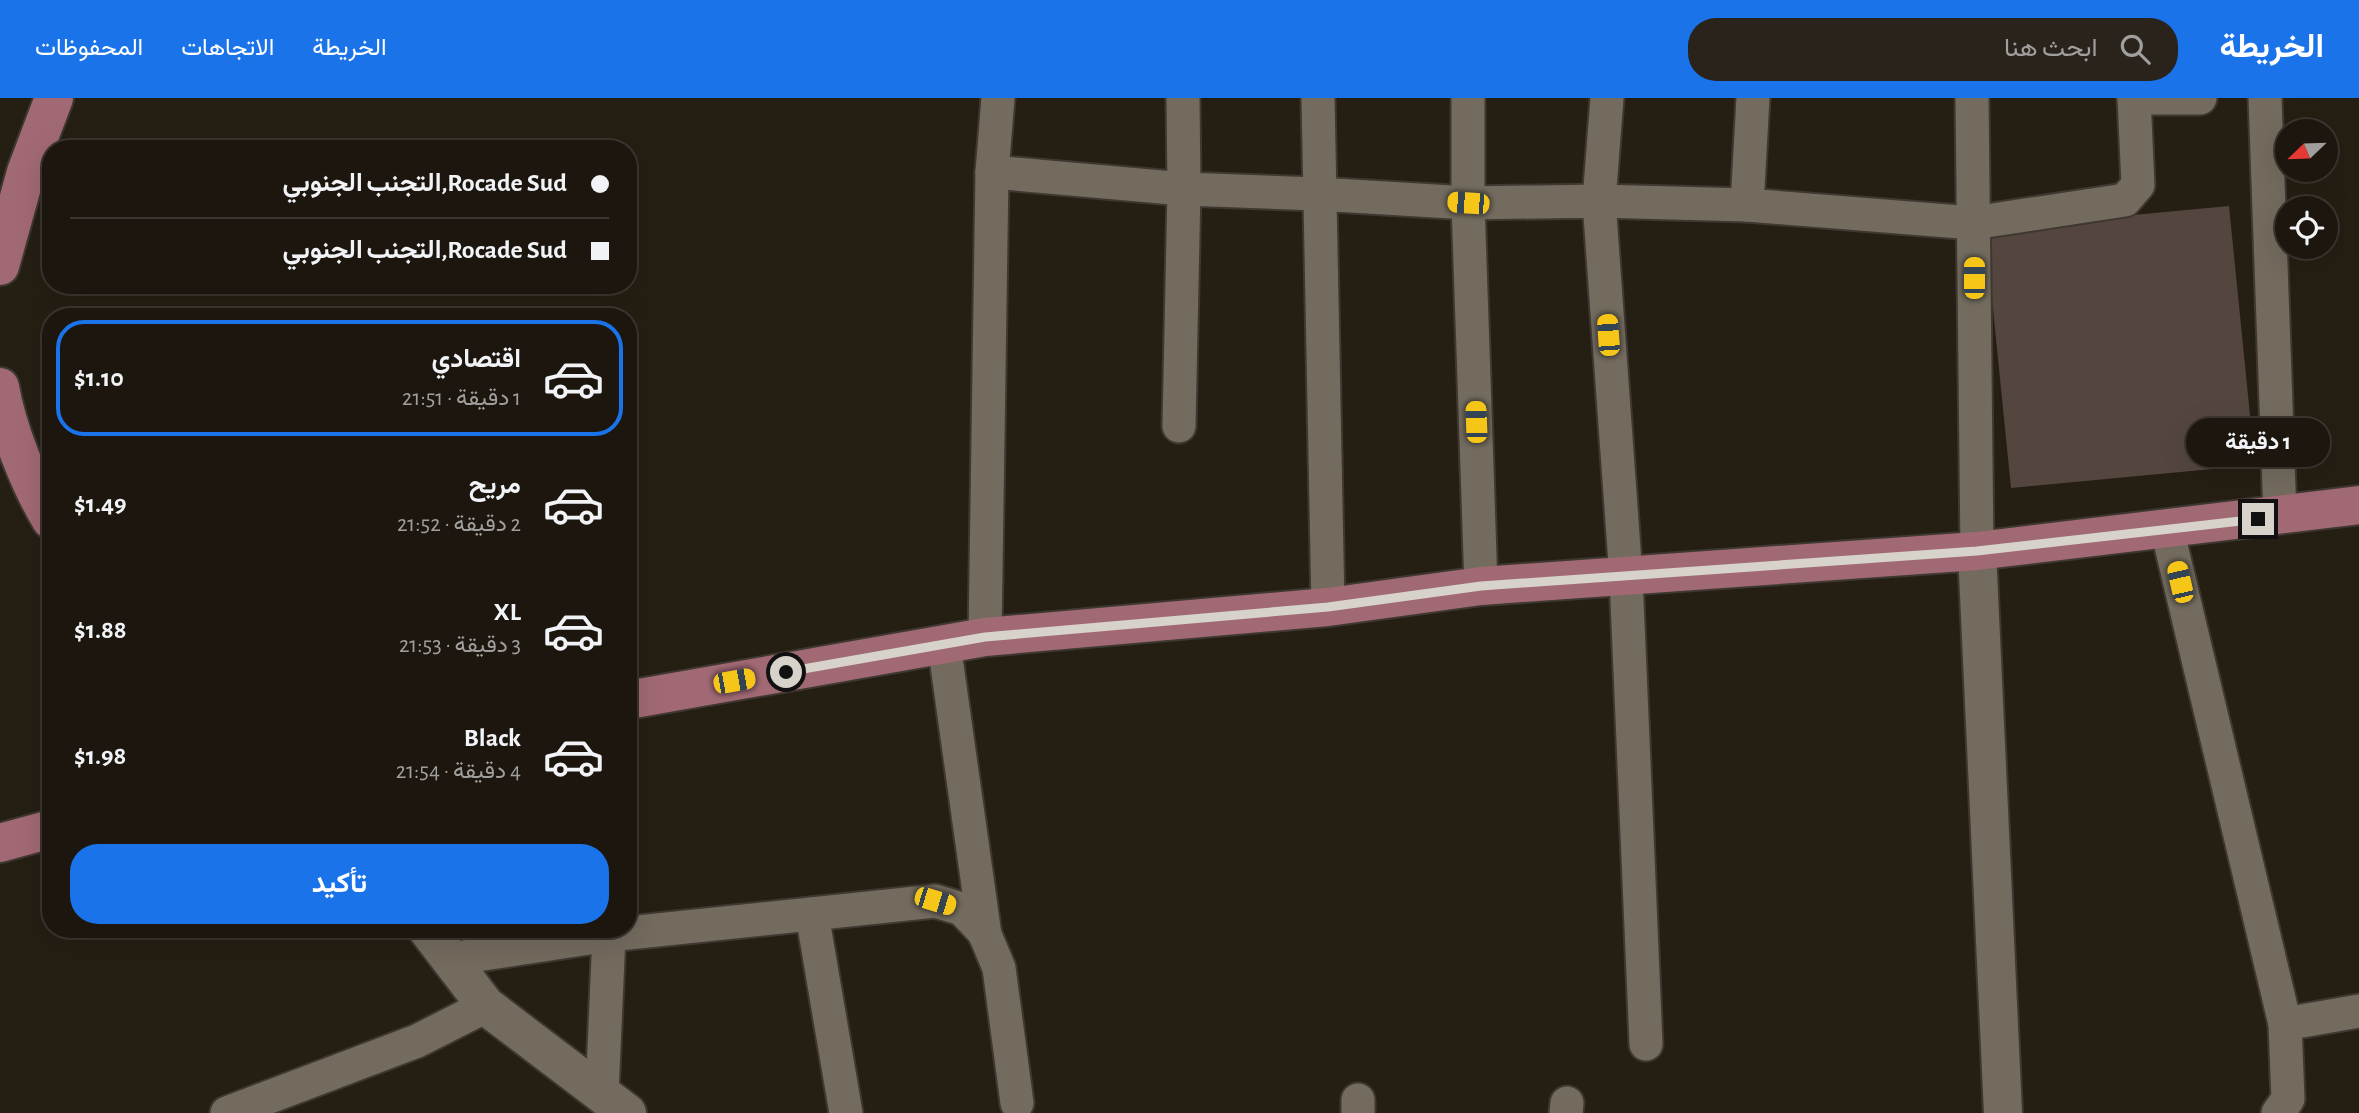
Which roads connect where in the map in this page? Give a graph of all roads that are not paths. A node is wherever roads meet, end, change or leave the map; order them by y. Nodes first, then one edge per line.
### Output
1 (54, 98) edge
2 (998, 98) edge
3 (1183, 98) edge
4 (1318, 98) edge
5 (1468, 98) edge
6 (1607, 98) edge
7 (1753, 98) edge
8 (1972, 98) edge
9 (2134, 98) edge
10 (2200, 98) edge
11 (2265, 98) edge
12 (992, 173) junction
13 (1184, 189) junction
14 (1318, 194) junction
15 (1599, 201) junction
16 (1468, 203) junction
17 (1746, 205) junction
18 (1973, 223) junction
19 (0, 266) edge
20 (0, 387) edge
21 (1179, 426) dead end
22 (42, 505) edge
23 (2359, 505) edge
24 (2280, 516) junction
25 (2167, 529) junction
26 (1977, 551) junction
27 (1626, 577) junction
28 (1481, 586) junction
29 (1328, 607) junction
30 (985, 637) junction
31 (944, 645) junction
32 (637, 698) edge
33 (42, 832) edge
34 (0, 844) edge
35 (812, 914) junction
36 (637, 932) edge
37 (985, 935) junction
38 (552, 938) edge
39 (609, 938) edge
40 (438, 944) edge
41 (486, 1006) junction
42 (2359, 1011) edge
43 (2285, 1024) junction
44 (1646, 1044) dead end
45 (614, 1103) edge
46 (1017, 1103) dead end
47 (261, 1107) edge
48 (228, 1113) edge
49 (846, 1113) edge
50 (2003, 1113) edge
51 (2278, 1113) edge

1 - 19 main road
2 - 12 street
3 - 13 street
4 - 14 street
5 - 16 street
6 - 15 street
7 - 17 street
8 - 18 street
9 - 10 street
9 - 18 street
11 - 24 street
12 - 13 street
12 - 30 street
13 - 14 street
13 - 21 street
14 - 16 street
14 - 29 street
15 - 16 street
15 - 17 street
15 - 27 street
16 - 28 street
17 - 18 street
18 - 26 street
20 - 22 main road
23 - 24 main road
24 - 25 main road
25 - 26 main road
25 - 43 street
26 - 27 main road
26 - 50 street
27 - 28 main road
27 - 44 street
28 - 29 main road
29 - 30 main road
30 - 31 main road
31 - 32 main road
31 - 37 street
33 - 34 main road
35 - 36 street
35 - 37 street
35 - 49 street
37 - 46 street
38 - 40 street
39 - 45 street
40 - 41 street
41 - 45 street
41 - 47 street
42 - 43 street
43 - 51 street
47 - 48 street

